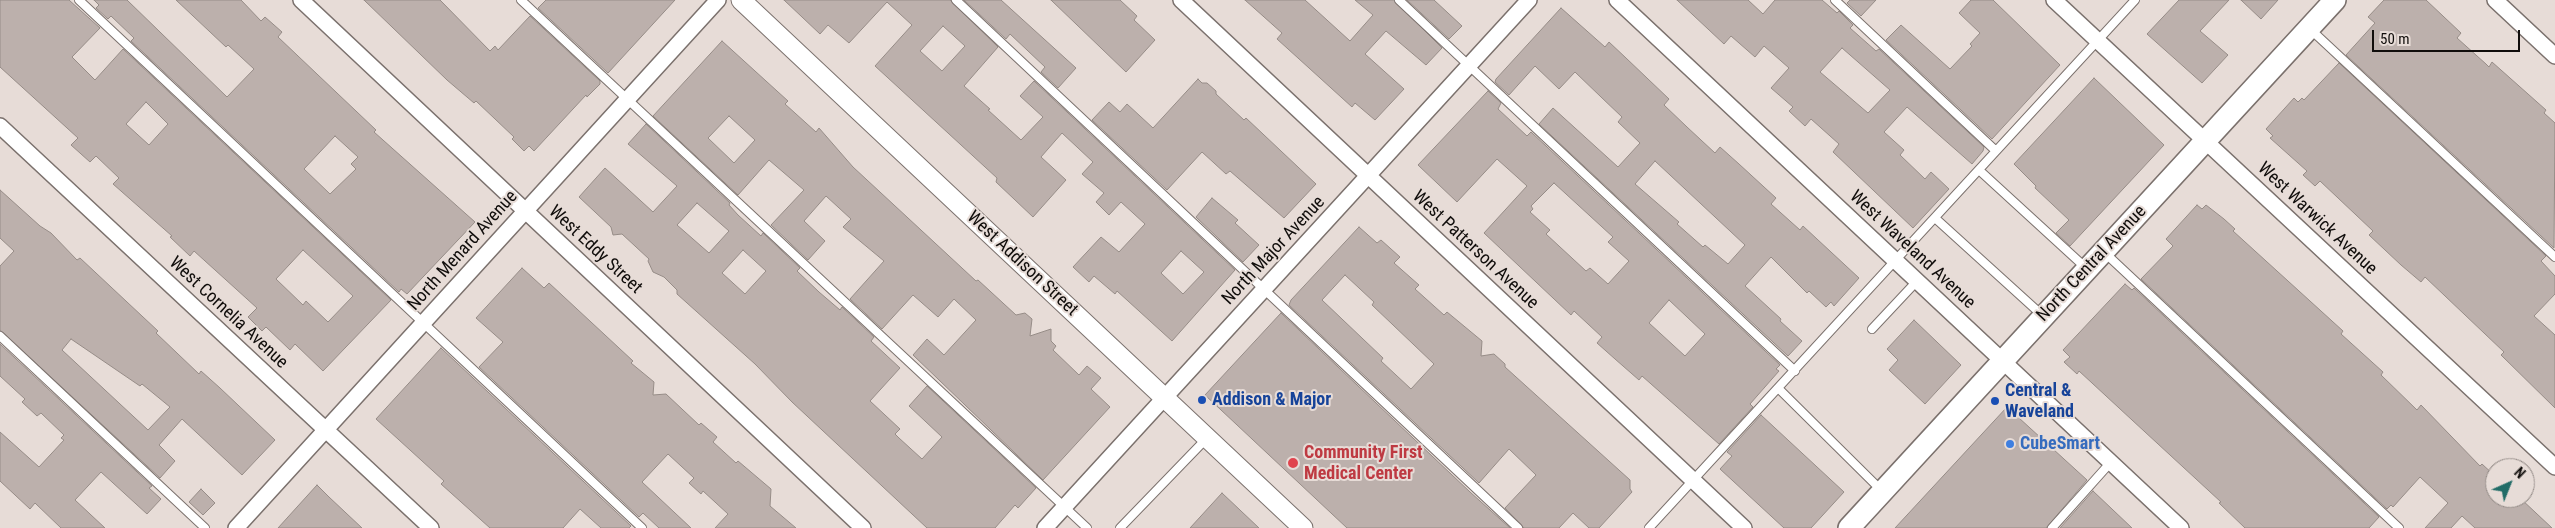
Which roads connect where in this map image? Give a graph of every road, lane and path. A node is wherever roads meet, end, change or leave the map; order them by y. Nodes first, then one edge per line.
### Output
1 (79, 0) edge
2 (300, 0) edge
3 (521, 0) edge
4 (718, 0) edge
5 (741, 0) edge
6 (956, 0) edge
7 (1181, 0) edge
8 (1399, 0) edge
9 (1529, 0) edge
10 (1617, 0) edge
11 (1835, 0) edge
12 (2054, 0) edge
13 (2135, 0) edge
14 (2335, 0) edge
15 (2495, 0) edge
16 (2309, 28) junction
17 (2097, 41) junction
18 (2555, 56) edge
19 (1469, 66) junction
20 (628, 99) junction
21 (0, 126) edge
22 (2205, 141) junction
23 (1996, 151) junction
24 (1979, 170) junction
25 (1368, 176) junction
26 (526, 211) junction
27 (1935, 218) junction
28 (2104, 251) junction
29 (2555, 257) edge
30 (1896, 261) junction
31 (2087, 269) junction
32 (1917, 281) junction
33 (1264, 289) junction
34 (2043, 317) junction
35 (423, 323) junction
36 (1872, 328) dead end
37 (0, 336) edge
38 (2003, 361) junction
39 (1795, 371) junction
40 (1778, 388) junction
41 (1164, 398) junction
42 (326, 430) junction
43 (1207, 438) junction
44 (2111, 462) junction
45 (2555, 467) edge
46 (1692, 480) junction
47 (1882, 492) junction
48 (1064, 508) junction
49 (205, 528) edge
50 (236, 528) edge
51 (431, 528) edge
52 (642, 528) edge
53 (863, 528) edge
54 (1045, 528) edge
55 (1087, 528) edge
56 (1120, 528) edge
57 (1303, 528) edge
58 (1518, 528) edge
59 (1649, 528) edge
60 (1744, 528) edge
61 (1849, 528) edge
62 (2052, 528) edge
63 (2181, 528) edge
64 (2399, 528) edge

1 - 35 lane
2 - 26 street, West Eddy Street
3 - 20 lane
4 - 20 street, North Menard Avenue
5 - 41 street, West Addison Street
6 - 33 lane
7 - 25 street, West Patterson Avenue
8 - 19 lane
9 - 19 street, North Major Avenue
10 - 30 street, West Waveland Avenue
11 - 23 lane
12 - 17 street, West Warwick Avenue
13 - 17 lane
14 - 16 main road, North Central Avenue
15 - 18 street
16 - 22 main road, North Central Avenue
16 - 29 lane
17 - 22 street, West Warwick Avenue
17 - 23 lane
19 - 25 street, North Major Avenue
19 - 39 lane
20 - 26 street, North Menard Avenue
20 - 48 lane
21 - 42 street, West Cornelia Avenue
22 - 28 main road, North Central Avenue
22 - 45 street, West Warwick Avenue
23 - 24 lane
24 - 27 lane
24 - 31 lane
25 - 33 street, North Major Avenue
25 - 46 street, West Patterson Avenue
26 - 35 street, North Menard Avenue
26 - 53 street, West Eddy Street
27 - 30 lane
27 - 34 lane
28 - 31 main road, North Central Avenue
28 - 64 lane
30 - 32 street, West Waveland Avenue
30 - 39 lane
31 - 34 main road, North Central Avenue
32 - 36 lane
32 - 38 street, West Waveland Avenue
33 - 41 street, North Major Avenue
33 - 58 lane
34 - 38 main road, North Central Avenue
35 - 42 street, North Menard Avenue
35 - 52 lane
37 - 49 lane
38 - 44 street, West Waveland Avenue
38 - 47 main road, North Central Avenue
39 - 40 lane
40 - 46 lane
40 - 47 lane
41 - 43 street, West Addison Street
41 - 48 street, North Major Avenue
42 - 50 street, North Menard Avenue
42 - 51 street, West Cornelia Avenue
43 - 56 lane
43 - 57 street, West Addison Street
44 - 62 lane
44 - 63 street, West Waveland Avenue
46 - 59 lane
46 - 60 street, West Patterson Avenue
47 - 61 main road, North Central Avenue
48 - 54 street, North Major Avenue
48 - 55 lane

